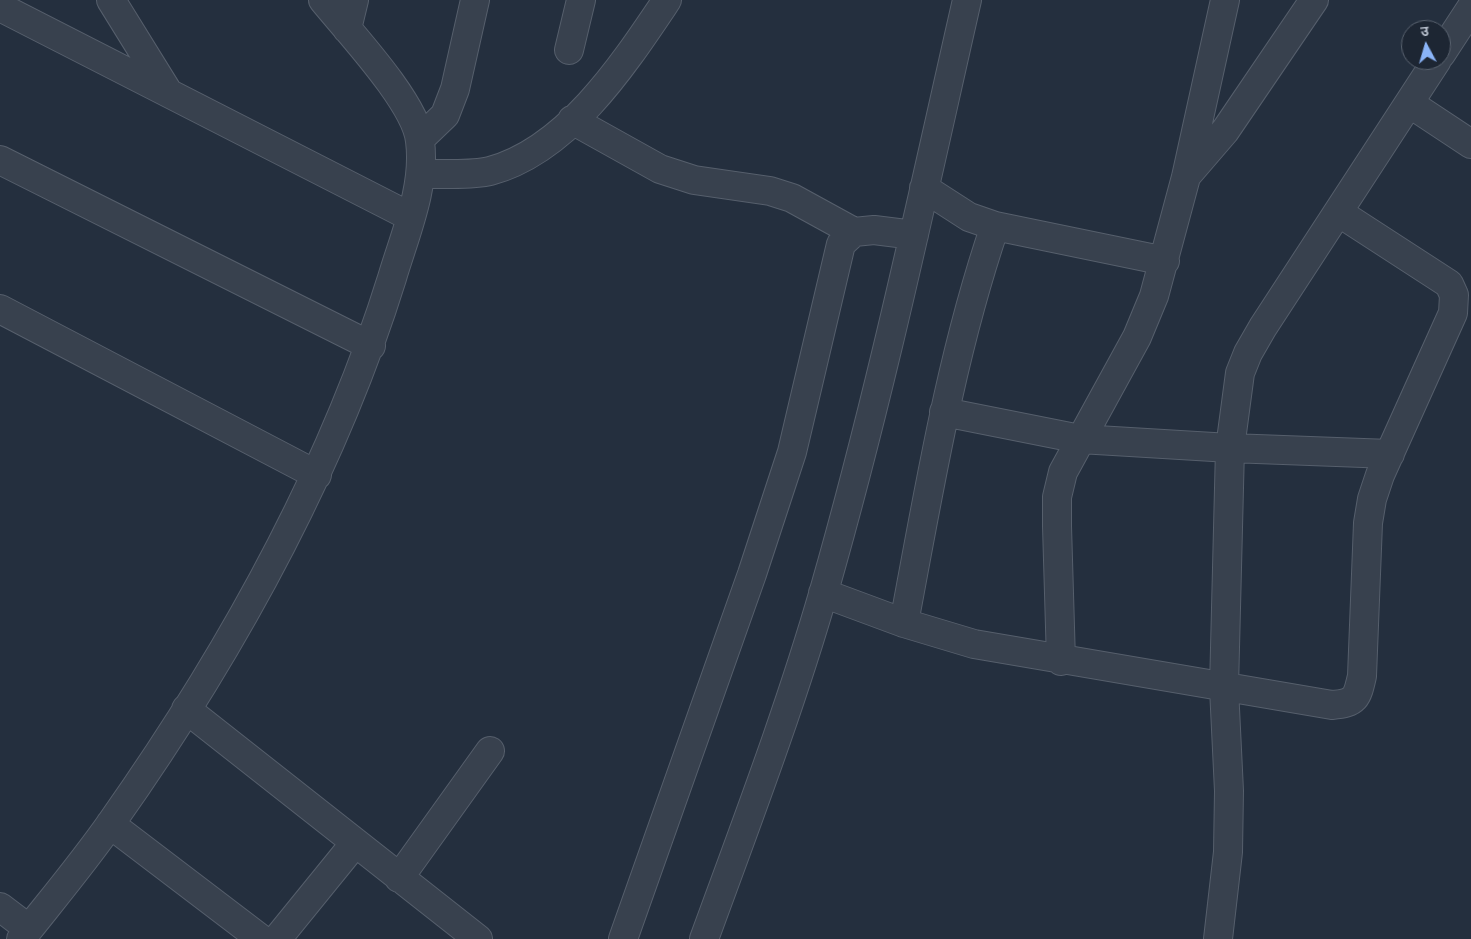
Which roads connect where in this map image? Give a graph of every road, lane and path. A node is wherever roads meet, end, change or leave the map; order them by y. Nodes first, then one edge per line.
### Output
1 (111, 0) edge
2 (323, 0) edge
3 (354, 0) edge
4 (475, 0) edge
5 (581, 0) edge
6 (667, 0) edge
7 (967, 0) edge
8 (1224, 0) edge
9 (1314, 0) edge
10 (0, 7) edge
11 (1471, 8) edge
12 (347, 29) junction
13 (1451, 39) edge
14 (569, 50) dead end
15 (1430, 70) edge
16 (168, 92) junction
17 (1409, 103) junction
18 (572, 120) junction
19 (420, 139) junction
20 (1471, 144) edge
21 (0, 160) edge
22 (421, 174) junction
23 (1186, 177) junction
24 (924, 188) junction
25 (1338, 212) junction
26 (411, 217) junction
27 (995, 226) junction
28 (854, 232) junction
29 (914, 235) junction
30 (1165, 261) junction
31 (0, 309) edge
32 (371, 346) junction
33 (944, 412) junction
34 (1080, 440) junction
35 (1230, 448) junction
36 (1390, 454) junction
37 (317, 475) junction
38 (823, 593) junction
39 (904, 623) junction
40 (1061, 660) junction
41 (1224, 688) junction
42 (186, 709) junction
43 (490, 751) dead end
44 (110, 824) junction
45 (355, 843) junction
46 (399, 878) junction
47 (0, 907) edge
48 (25, 934) edge
49 (246, 935) edge
50 (277, 939) edge
51 (478, 939) edge
52 (623, 939) edge
53 (704, 939) edge
54 (1218, 939) edge

1 - 16 street
2 - 12 street
3 - 12 street
4 - 19 street
5 - 14 street
6 - 18 street
7 - 24 street
8 - 23 street
9 - 23 street
10 - 16 street
11 - 13 street
12 - 19 street
15 - 17 street
16 - 26 street
17 - 20 street
17 - 25 street
18 - 22 street
18 - 28 street
19 - 22 street
21 - 32 street
22 - 26 street
23 - 30 street
24 - 27 street
24 - 29 street
25 - 35 street
25 - 36 street
26 - 32 street
27 - 30 street
27 - 33 street
28 - 29 street
28 - 52 street
29 - 38 street
30 - 34 street
31 - 37 street
32 - 37 street
33 - 34 street
33 - 39 street
34 - 35 street
34 - 40 street
35 - 36 street
35 - 41 street
36 - 41 street
37 - 42 street
38 - 39 street
38 - 53 street
39 - 40 street
40 - 41 street
41 - 54 street
42 - 44 street
42 - 45 street
43 - 46 street
44 - 48 street
44 - 49 street
45 - 46 street
45 - 50 street
46 - 51 street
47 - 48 street

